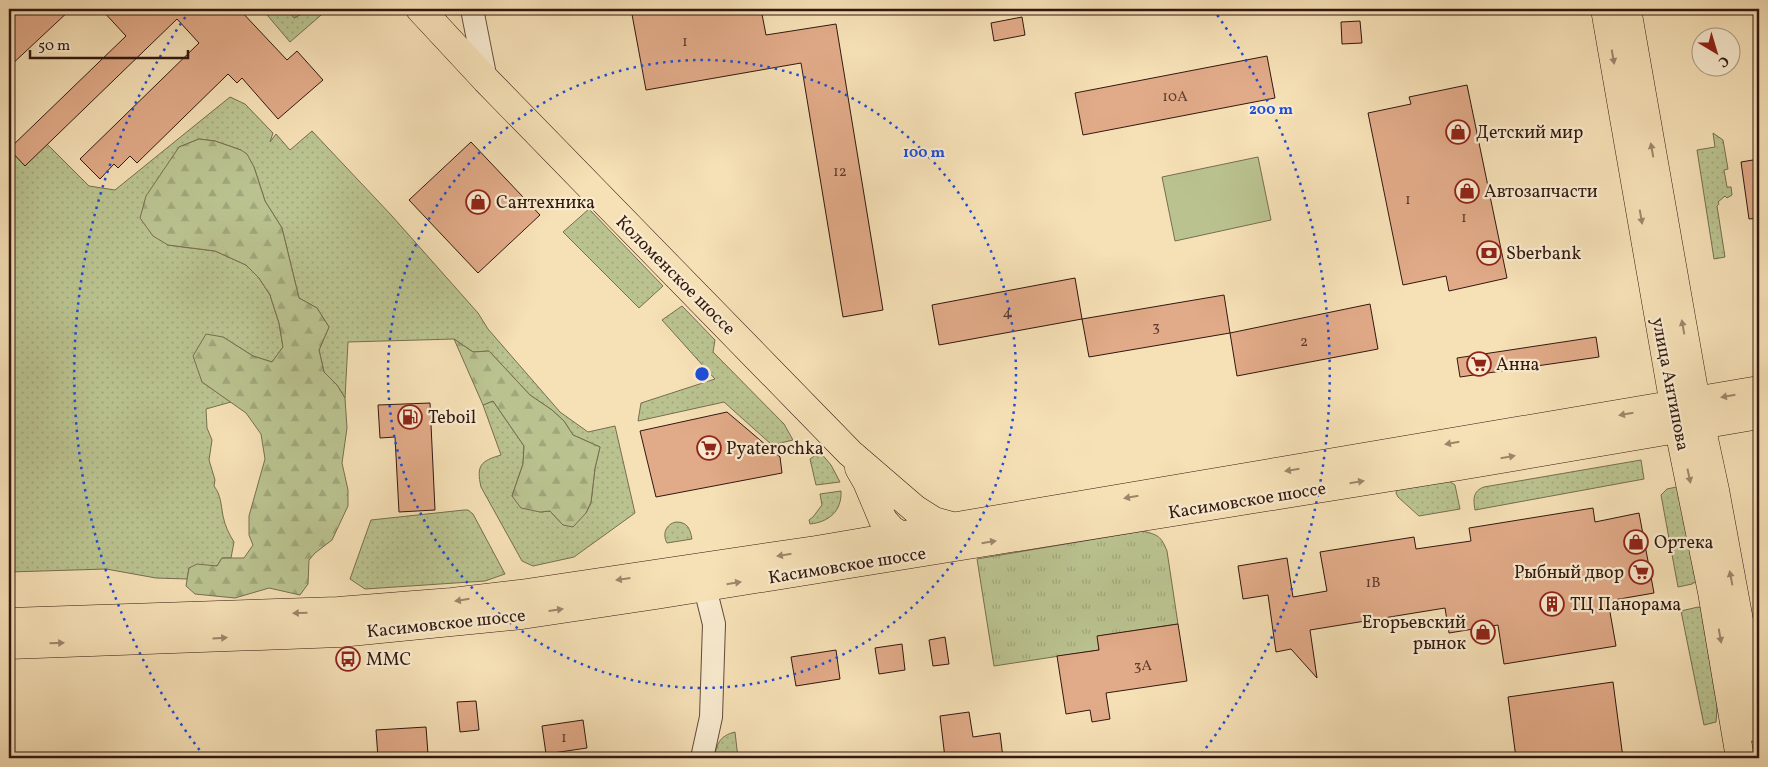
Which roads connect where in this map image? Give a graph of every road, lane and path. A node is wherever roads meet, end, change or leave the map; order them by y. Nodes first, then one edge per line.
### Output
1 (420, 9) edge
2 (472, 9) edge
3 (1605, 9) edge
4 (1627, 9) edge
5 (486, 80) junction
6 (1759, 390) edge
7 (1688, 415) junction
8 (1759, 415) edge
9 (878, 485) junction
10 (901, 536) junction
11 (948, 538) junction
12 (816, 550) junction
13 (856, 563) junction
14 (702, 578) junction
15 (9, 622) edge
16 (9, 645) edge
17 (1759, 729) edge
18 (702, 758) edge
19 (1740, 758) edge

1 - 5 main road, Коломенское шоссе
2 - 5 street
3 -> 7 main road, улица Антипова
7 -> 4 main road, улица Антипова
5 - 9 main road, Коломенское шоссе
6 -> 7 main road
7 - 8 main road
7 - 11 main road, Касимовское шоссе
17 -> 7 main road, улица Антипова
7 -> 19 main road, улица Антипова
9 - 10 main road, Коломенское шоссе
9 - 11 main road, Коломенское шоссе
9 - 12 main road
10 - 11 main road, Касимовское шоссе
10 - 12 main road, Касимовское шоссе
10 - 13 main road
11 - 13 main road, Касимовское шоссе
12 -> 14 main road, Касимовское шоссе
14 -> 13 main road, Касимовское шоссе
14 -> 15 main road, Касимовское шоссе
16 -> 14 main road, Касимовское шоссе
14 - 18 street

